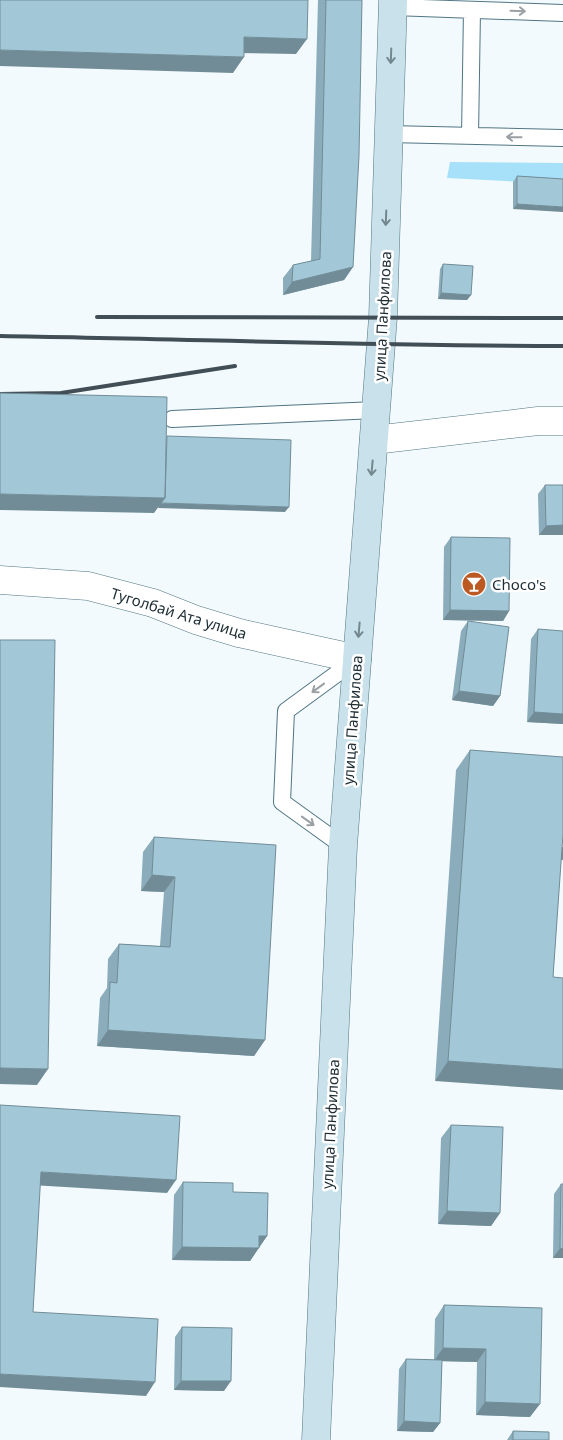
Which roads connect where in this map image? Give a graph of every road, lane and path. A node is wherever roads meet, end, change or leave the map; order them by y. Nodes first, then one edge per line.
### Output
1 (393, 3) edge
2 (472, 10) junction
3 (563, 13) edge
4 (388, 134) junction
5 (470, 136) junction
6 (563, 138) edge
7 (376, 410) junction
8 (172, 418) dead end
9 (563, 421) edge
10 (374, 440) junction
11 (0, 580) edge
12 (357, 659) junction
13 (343, 846) junction
14 (316, 1440) edge

1 - 2 lane
1 -> 4 street, улица Панфилова
2 -> 3 lane
2 - 5 lane
4 - 5 lane
4 -> 7 street, улица Панфилова
6 -> 5 lane
7 - 8 lane
7 - 10 street, улица Панфилова
9 - 10 street
10 -> 12 street, улица Панфилова
11 - 12 street, Туголбай Ата улица
12 - 13 street, улица Панфилова
12 -> 13 lane
13 - 14 street, улица Панфилова

